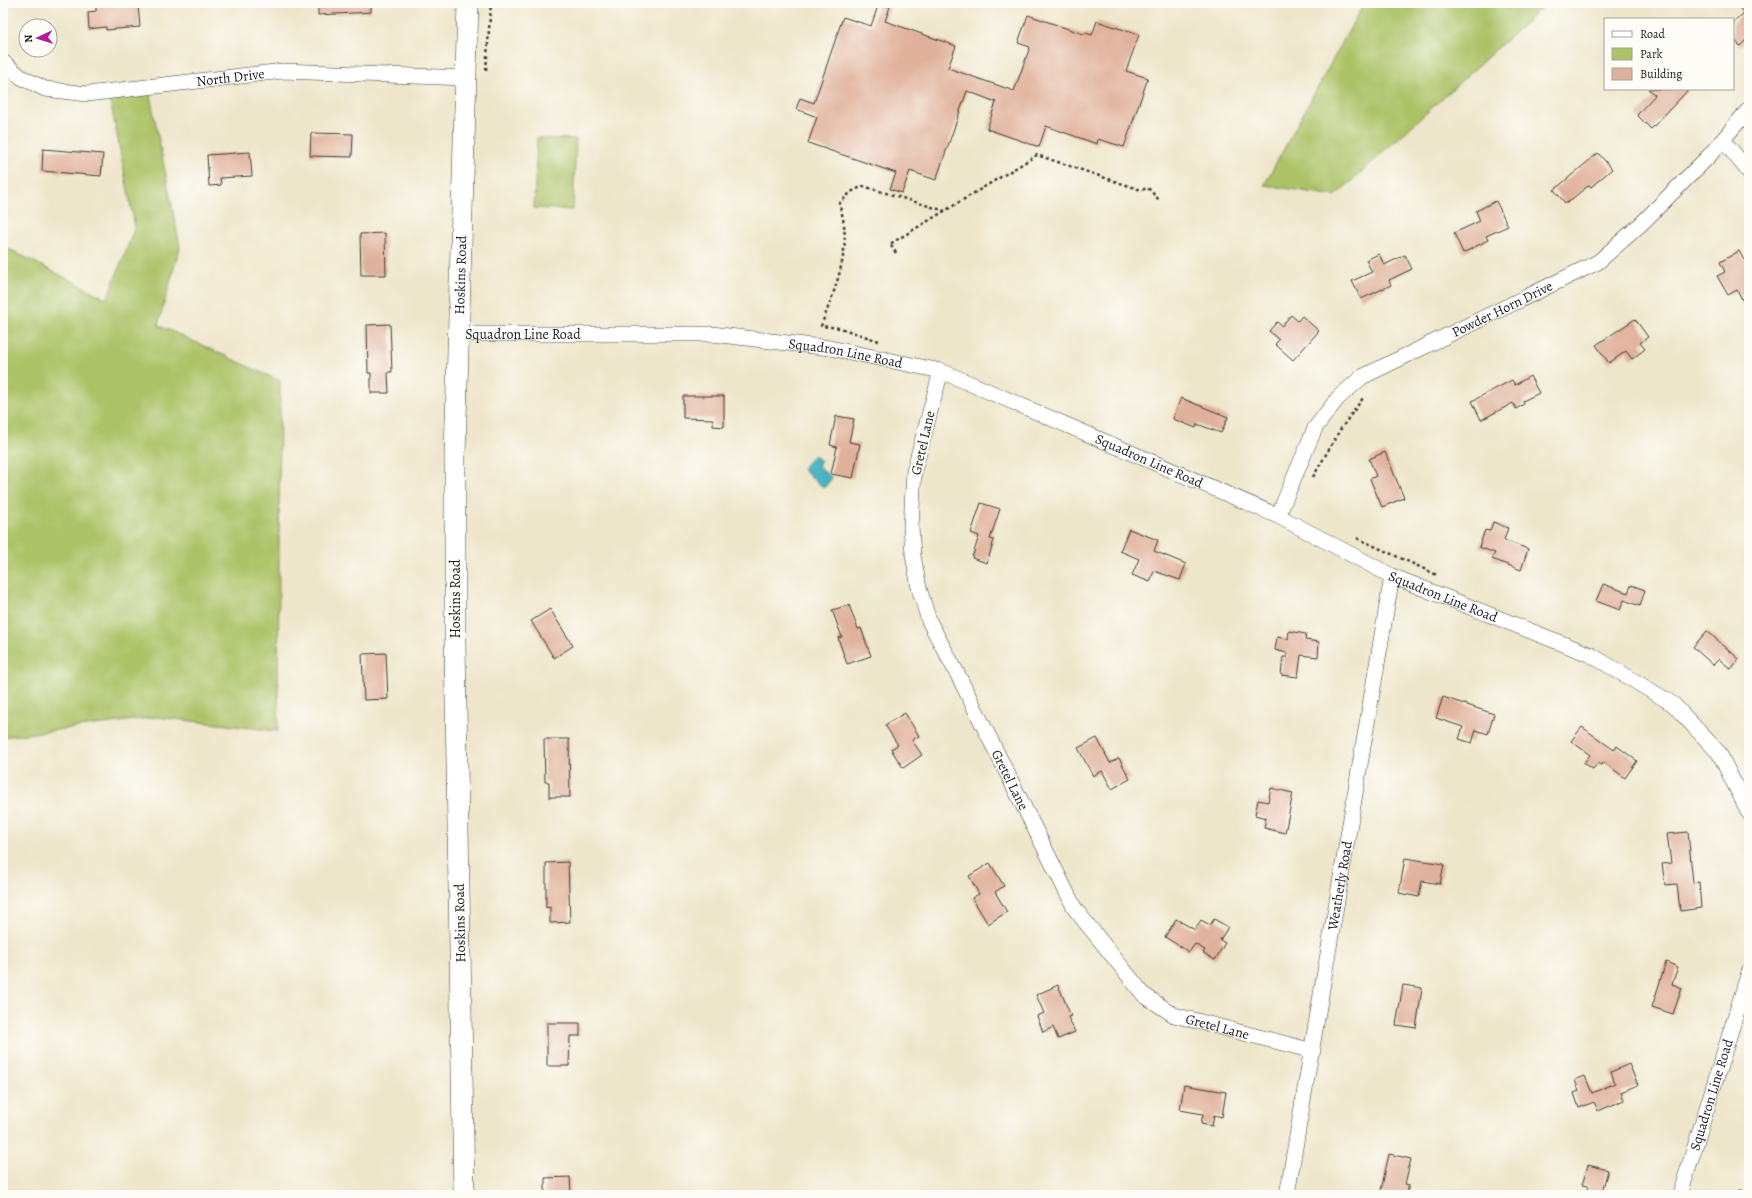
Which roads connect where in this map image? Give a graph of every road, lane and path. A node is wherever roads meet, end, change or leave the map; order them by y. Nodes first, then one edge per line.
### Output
1 (468, 3) edge
2 (491, 3) edge
3 (3, 62) edge
4 (486, 72) dead end
5 (466, 78) junction
6 (1749, 109) edge
7 (1723, 140) junction
8 (1749, 172) edge
9 (1160, 201) dead end
10 (945, 211) junction
11 (896, 252) dead end
12 (458, 334) junction
13 (881, 341) dead end
14 (941, 371) junction
15 (1278, 516) junction
16 (1392, 576) junction
17 (1749, 813) edge
18 (1749, 972) edge
19 (1313, 1051) junction
20 (464, 1195) edge
21 (1287, 1195) edge
22 (1680, 1195) edge

1 - 5 street, Hoskins Road
2 - 4 path
3 - 5 street, North Drive
5 - 12 street, Hoskins Road
6 - 7 street, Powder Horn Drive
7 - 8 street
7 - 15 street, Powder Horn Drive
9 - 10 path
10 - 11 path
10 - 13 path
12 - 14 street, Squadron Line Road
12 - 20 street, Hoskins Road
14 - 15 street, Squadron Line Road
14 - 19 street, Gretel Lane
15 - 16 street, Squadron Line Road
16 - 17 street, Squadron Line Road
16 - 19 street, Weatherly Road
18 - 22 street, Squadron Line Road
19 - 21 street, Weatherly Road

